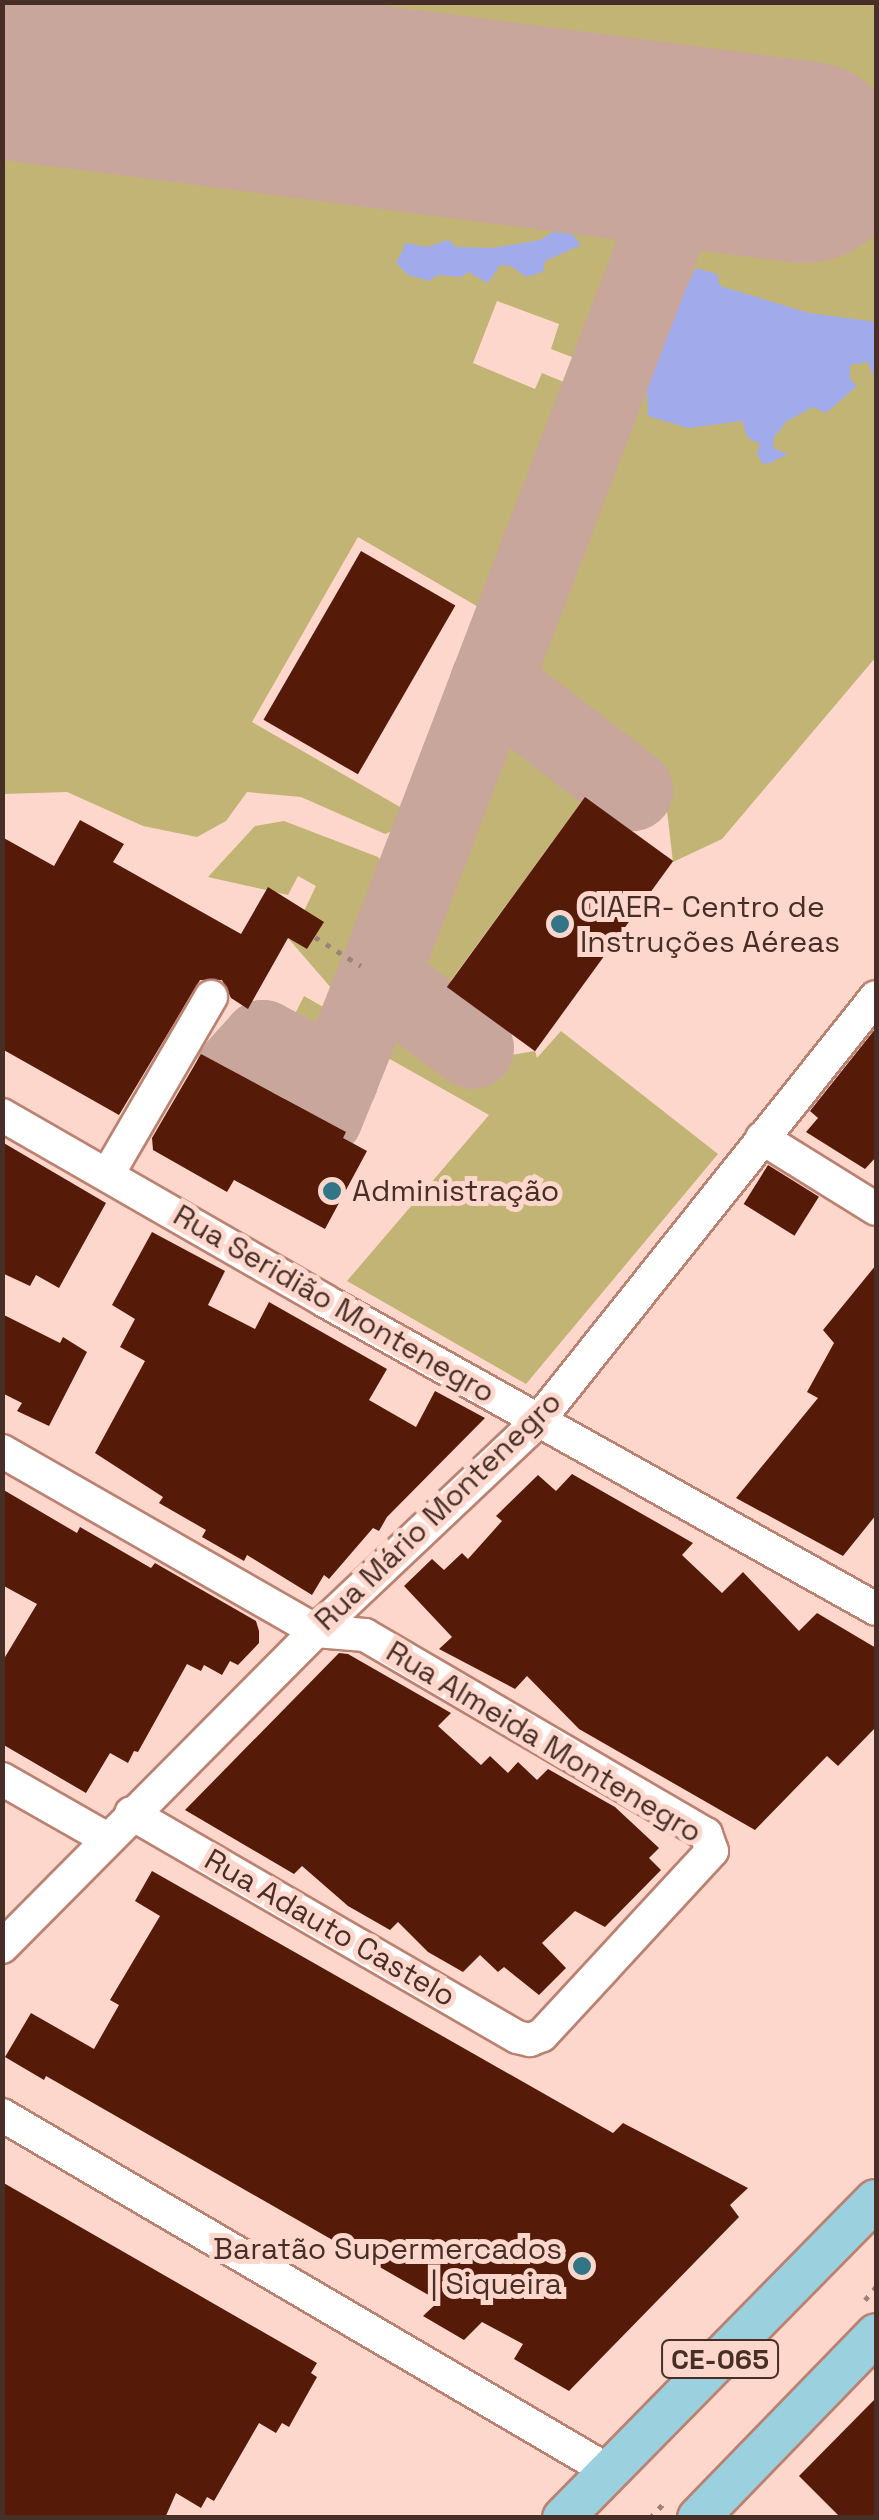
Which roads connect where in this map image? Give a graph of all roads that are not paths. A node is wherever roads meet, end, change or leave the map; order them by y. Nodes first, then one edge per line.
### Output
1 (212, 997) dead end
2 (876, 997) edge
3 (2, 1115) edge
4 (762, 1138) junction
5 (108, 1174) junction
6 (876, 1209) edge
7 (538, 1421) junction
8 (2, 1451) edge
9 (876, 1608) edge
10 (316, 1631) junction
11 (2, 1780) edge
12 (130, 1813) junction
13 (107, 1839) junction
14 (2, 1947) edge
15 (530, 2040) joint
16 (2, 2114) edge
17 (876, 2200) edge
18 (876, 2334) edge
19 (610, 2470) junction
20 (563, 2518) edge
21 (698, 2518) edge

1 - 5 street
2 - 4 street, Rua Mário Montenegro
3 - 5 street, Rua Seridião Montenegro
4 - 6 street
4 - 7 street, Rua Mário Montenegro
5 - 7 street, Rua Seridião Montenegro
7 - 9 street, Rua Seridião Montenegro
7 - 10 street, Rua Mário Montenegro
8 - 10 street, Rua Almeida Montenegro
10 - 12 street, Rua Mário Montenegro
10 - 15 street, Rua Almeida Montenegro
11 - 13 street
12 - 13 street, Rua Mário Montenegro
12 - 15 street, Rua Adauto Castelo
13 - 14 street, Rua Mário Montenegro
16 - 19 street
17 - 19 main road, CE-065
18 - 21 main road, CE-065
19 - 20 main road, CE-065

